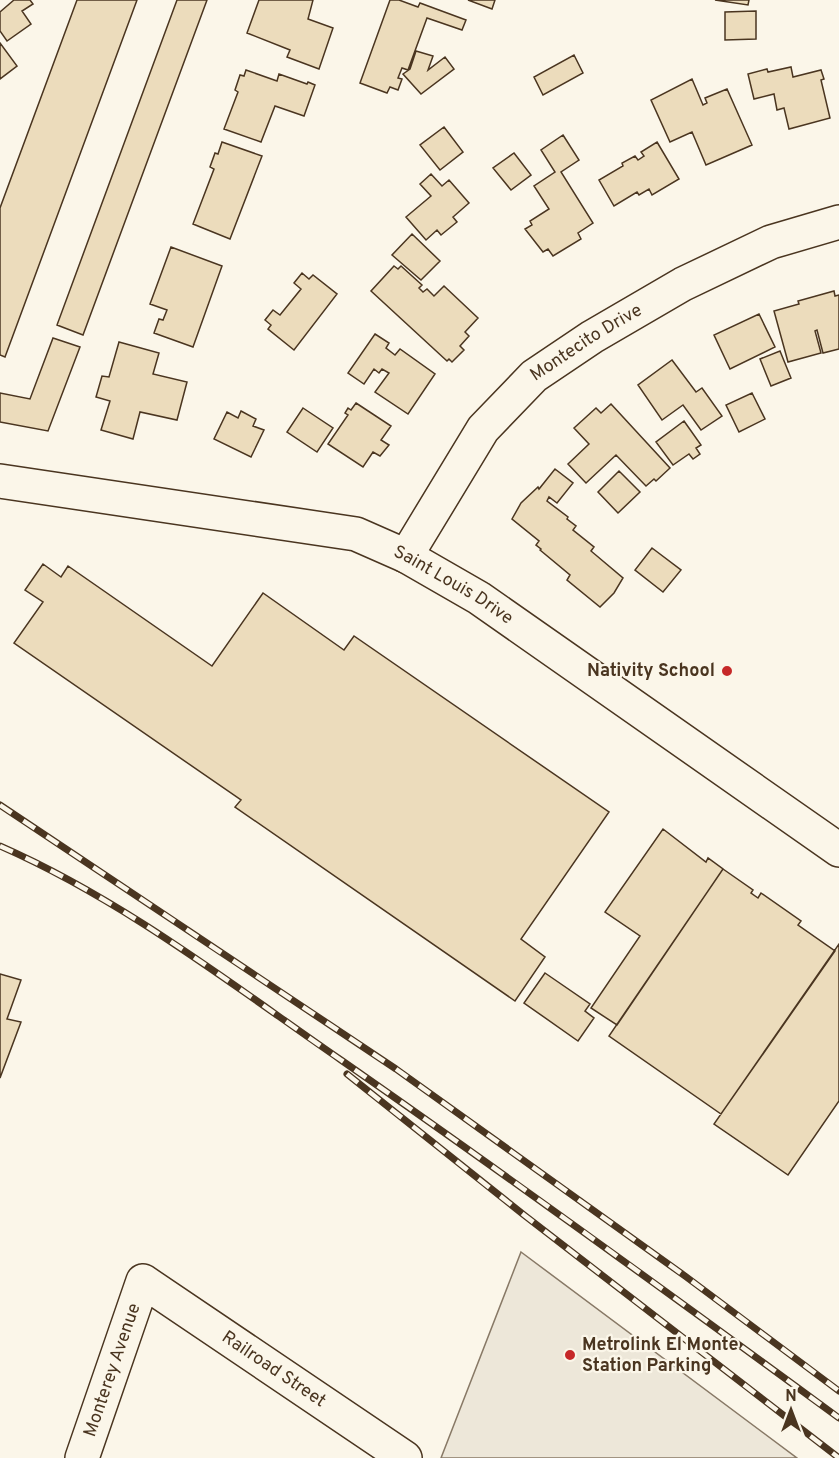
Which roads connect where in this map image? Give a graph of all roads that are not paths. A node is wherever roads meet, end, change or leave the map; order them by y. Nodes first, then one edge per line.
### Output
1 (839, 222) edge
2 (0, 481) edge
3 (406, 556) junction
4 (839, 850) edge
5 (143, 1281) joint
6 (82, 1458) edge
7 (405, 1458) edge

1 - 3 street, Montecito Drive
2 - 3 street, Saint Louis Drive
3 - 4 street, Saint Louis Drive
5 - 6 street, Monterey Avenue
5 - 7 street, Railroad Street

